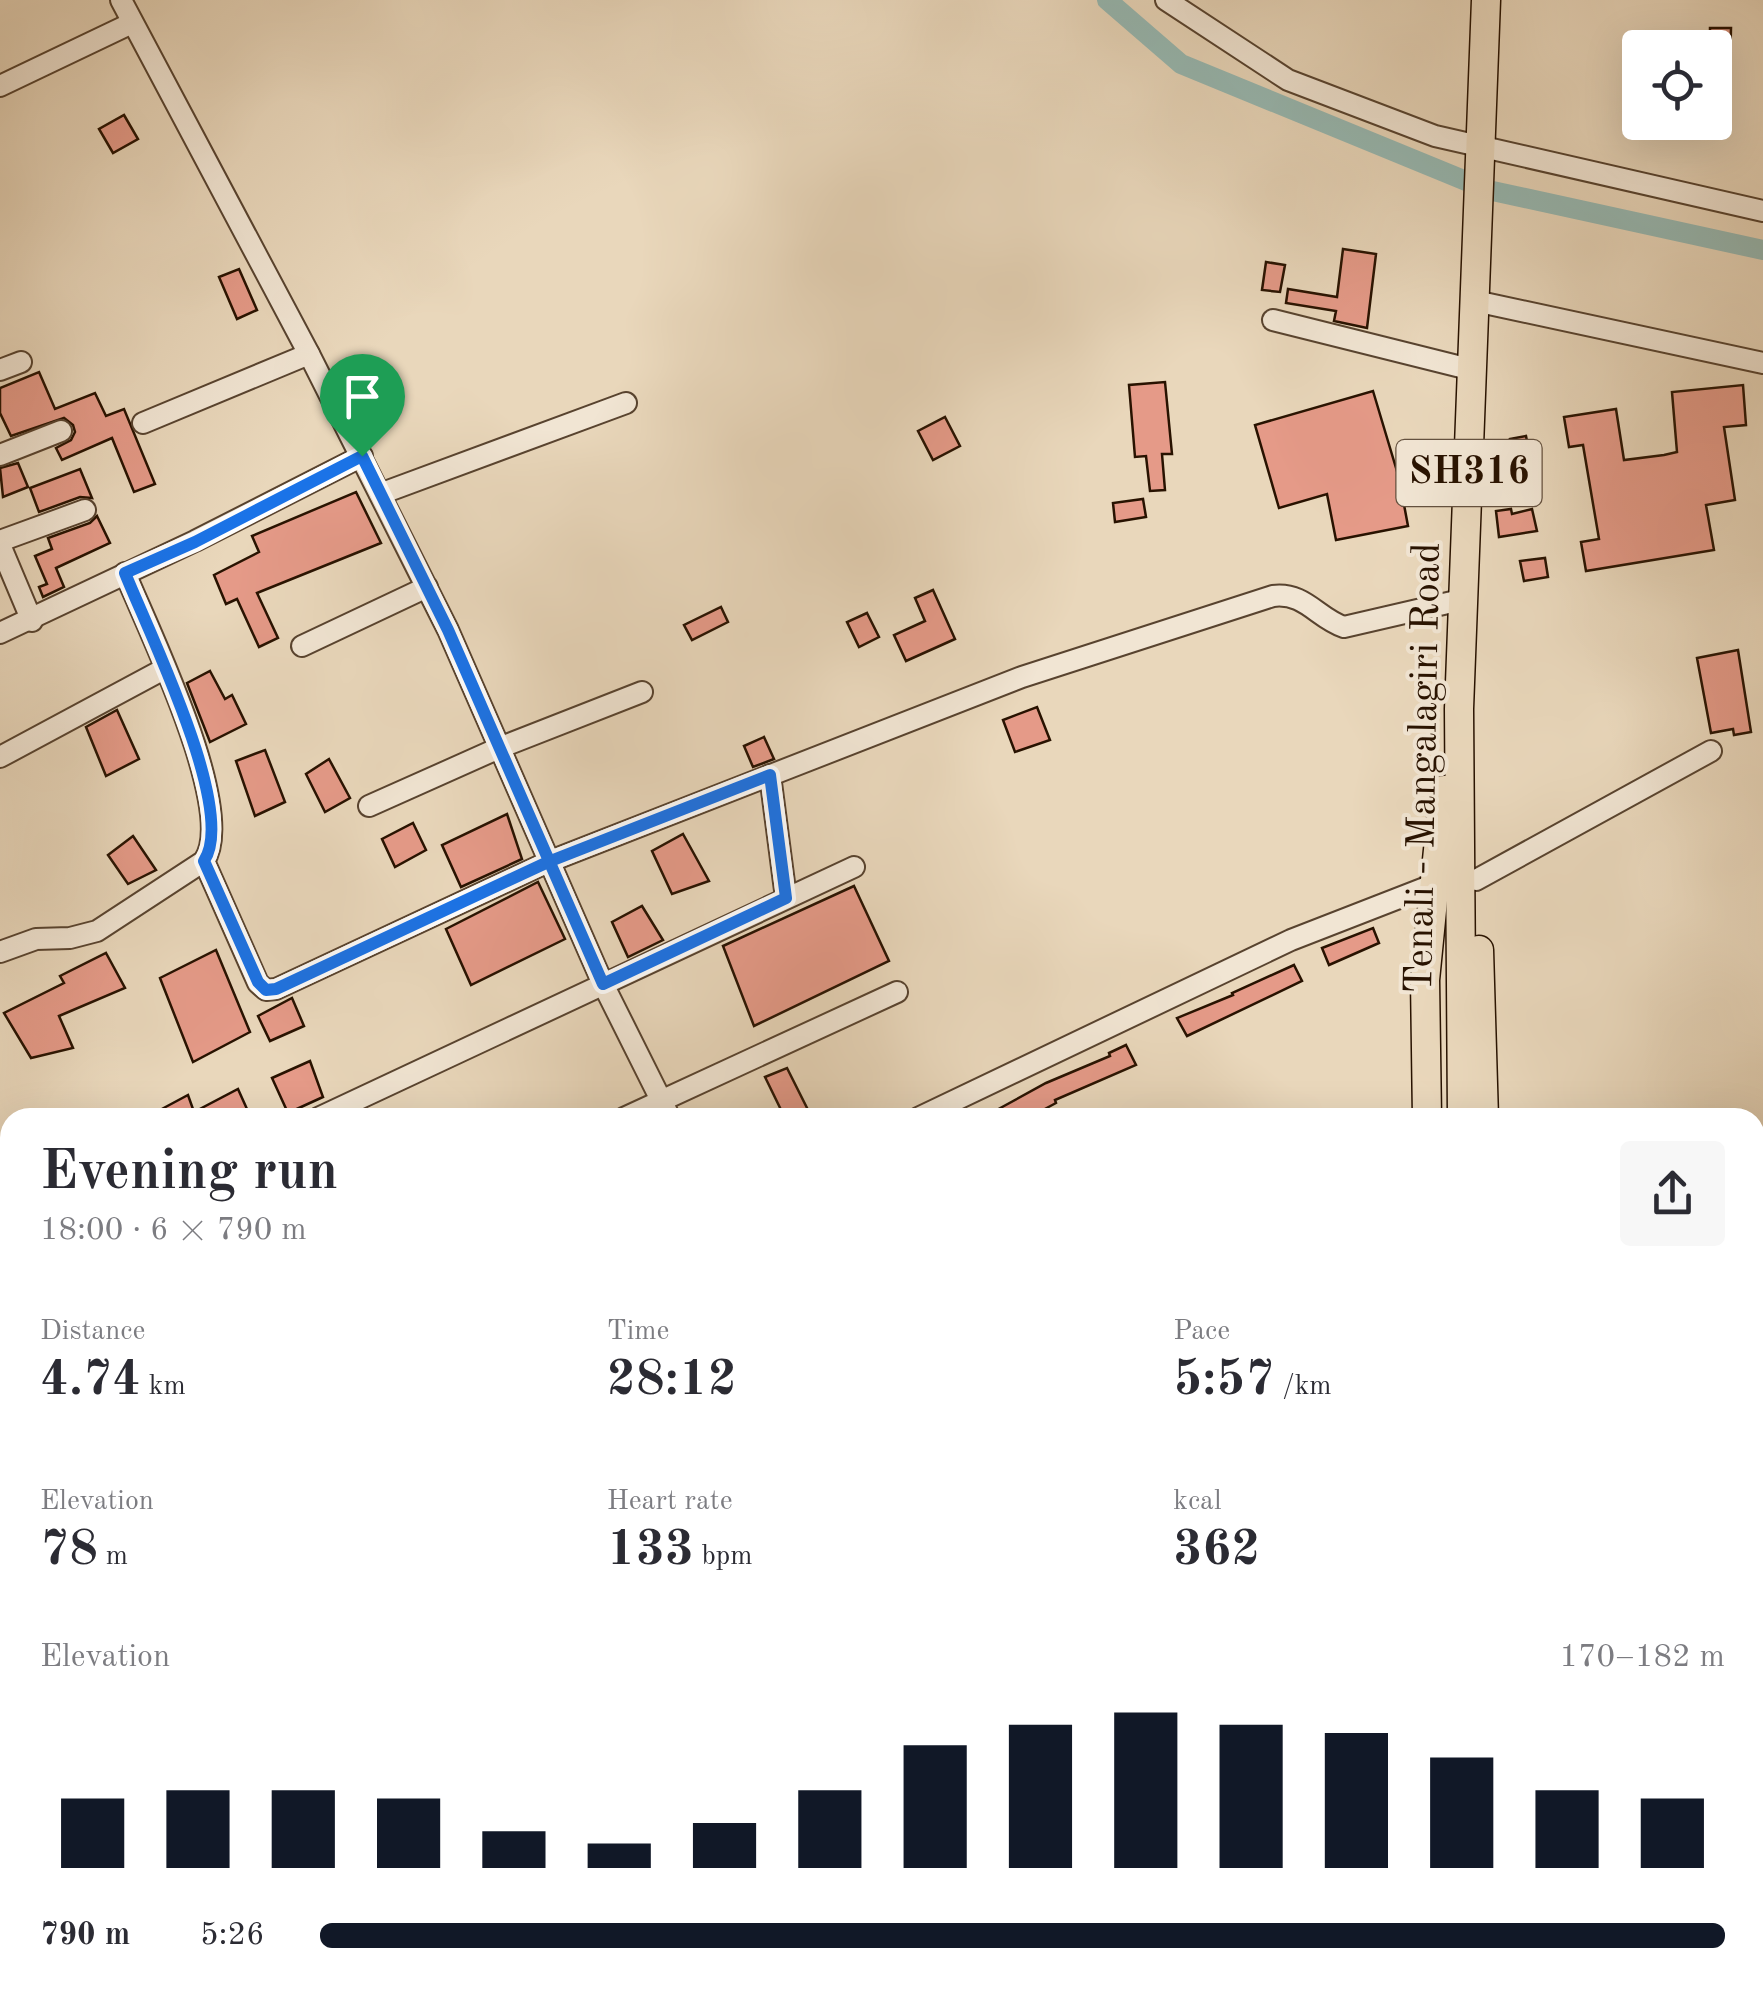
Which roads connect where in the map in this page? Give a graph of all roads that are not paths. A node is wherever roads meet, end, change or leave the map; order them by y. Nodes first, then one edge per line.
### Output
1 (121, 0) edge
2 (1166, 0) edge
3 (1486, 0) edge
4 (132, 23) junction
5 (0, 86) edge
6 (1482, 149) junction
7 (1763, 210) edge
8 (1475, 301) junction
9 (1273, 320) dead end
10 (309, 354) junction
11 (21, 362) dead end
12 (1763, 363) edge
13 (0, 370) edge
14 (1472, 370) junction
15 (626, 403) dead end
16 (143, 424) dead end
17 (61, 431) dead end
18 (0, 455) edge
19 (362, 456) junction
20 (380, 494) junction
21 (85, 510) dead end
22 (0, 543) edge
23 (125, 573) junction
24 (426, 588) junction
25 (1465, 599) junction
26 (32, 621) junction
27 (0, 633) edge
28 (302, 646) dead end
29 (1462, 662) junction
30 (164, 669) junction
31 (642, 692) dead end
32 (499, 748) junction
33 (1711, 751) dead end
34 (0, 757) edge
35 (770, 775) junction
36 (369, 806) dead end
37 (204, 861) junction
38 (548, 862) junction
39 (854, 867) dead end
40 (1476, 880) junction
41 (1435, 884) junction
42 (786, 898) junction
43 (0, 952) edge
44 (603, 984) junction
45 (897, 992) dead end
46 (339, 1108) edge
47 (666, 1108) edge
48 (669, 1108) edge
49 (939, 1108) edge
50 (1427, 1108) edge
51 (1462, 1108) edge
52 (1484, 1108) edge

1 - 4 street
2 - 6 street
3 - 6 main road, Tenali - Mangalagiri Road / SH316
4 - 5 street
4 - 10 street
6 - 7 street
6 - 8 main road, Tenali - Mangalagiri Road / SH316
8 - 12 street
8 - 14 main road, Tenali - Mangalagiri Road / SH316
9 - 14 street
10 - 16 street
10 - 19 street
11 - 13 street
14 - 25 main road, Tenali - Mangalagiri Road / SH316
15 - 20 street
17 - 18 street
19 - 20 street
19 - 23 street
20 - 24 street
21 - 22 street
22 - 26 street
23 - 26 street
23 - 30 street
24 - 28 street
24 - 32 street
25 - 29 main road, Tenali - Mangalagiri Road / SH316
25 - 35 street
26 - 27 street
29 - 40 main road
29 - 41 main road
29 - 51 main road, Tenali - Mangalagiri Road / SH316
30 - 34 street
30 - 37 street
31 - 32 street
32 - 36 street
32 - 38 street
33 - 40 street
35 - 38 street
35 - 42 street
37 - 38 street
37 - 43 street
38 - 44 street
39 - 42 street
40 - 52 main road
41 - 49 street
41 - 50 main road
42 - 44 street
44 - 46 street
44 - 47 street
45 - 48 street

